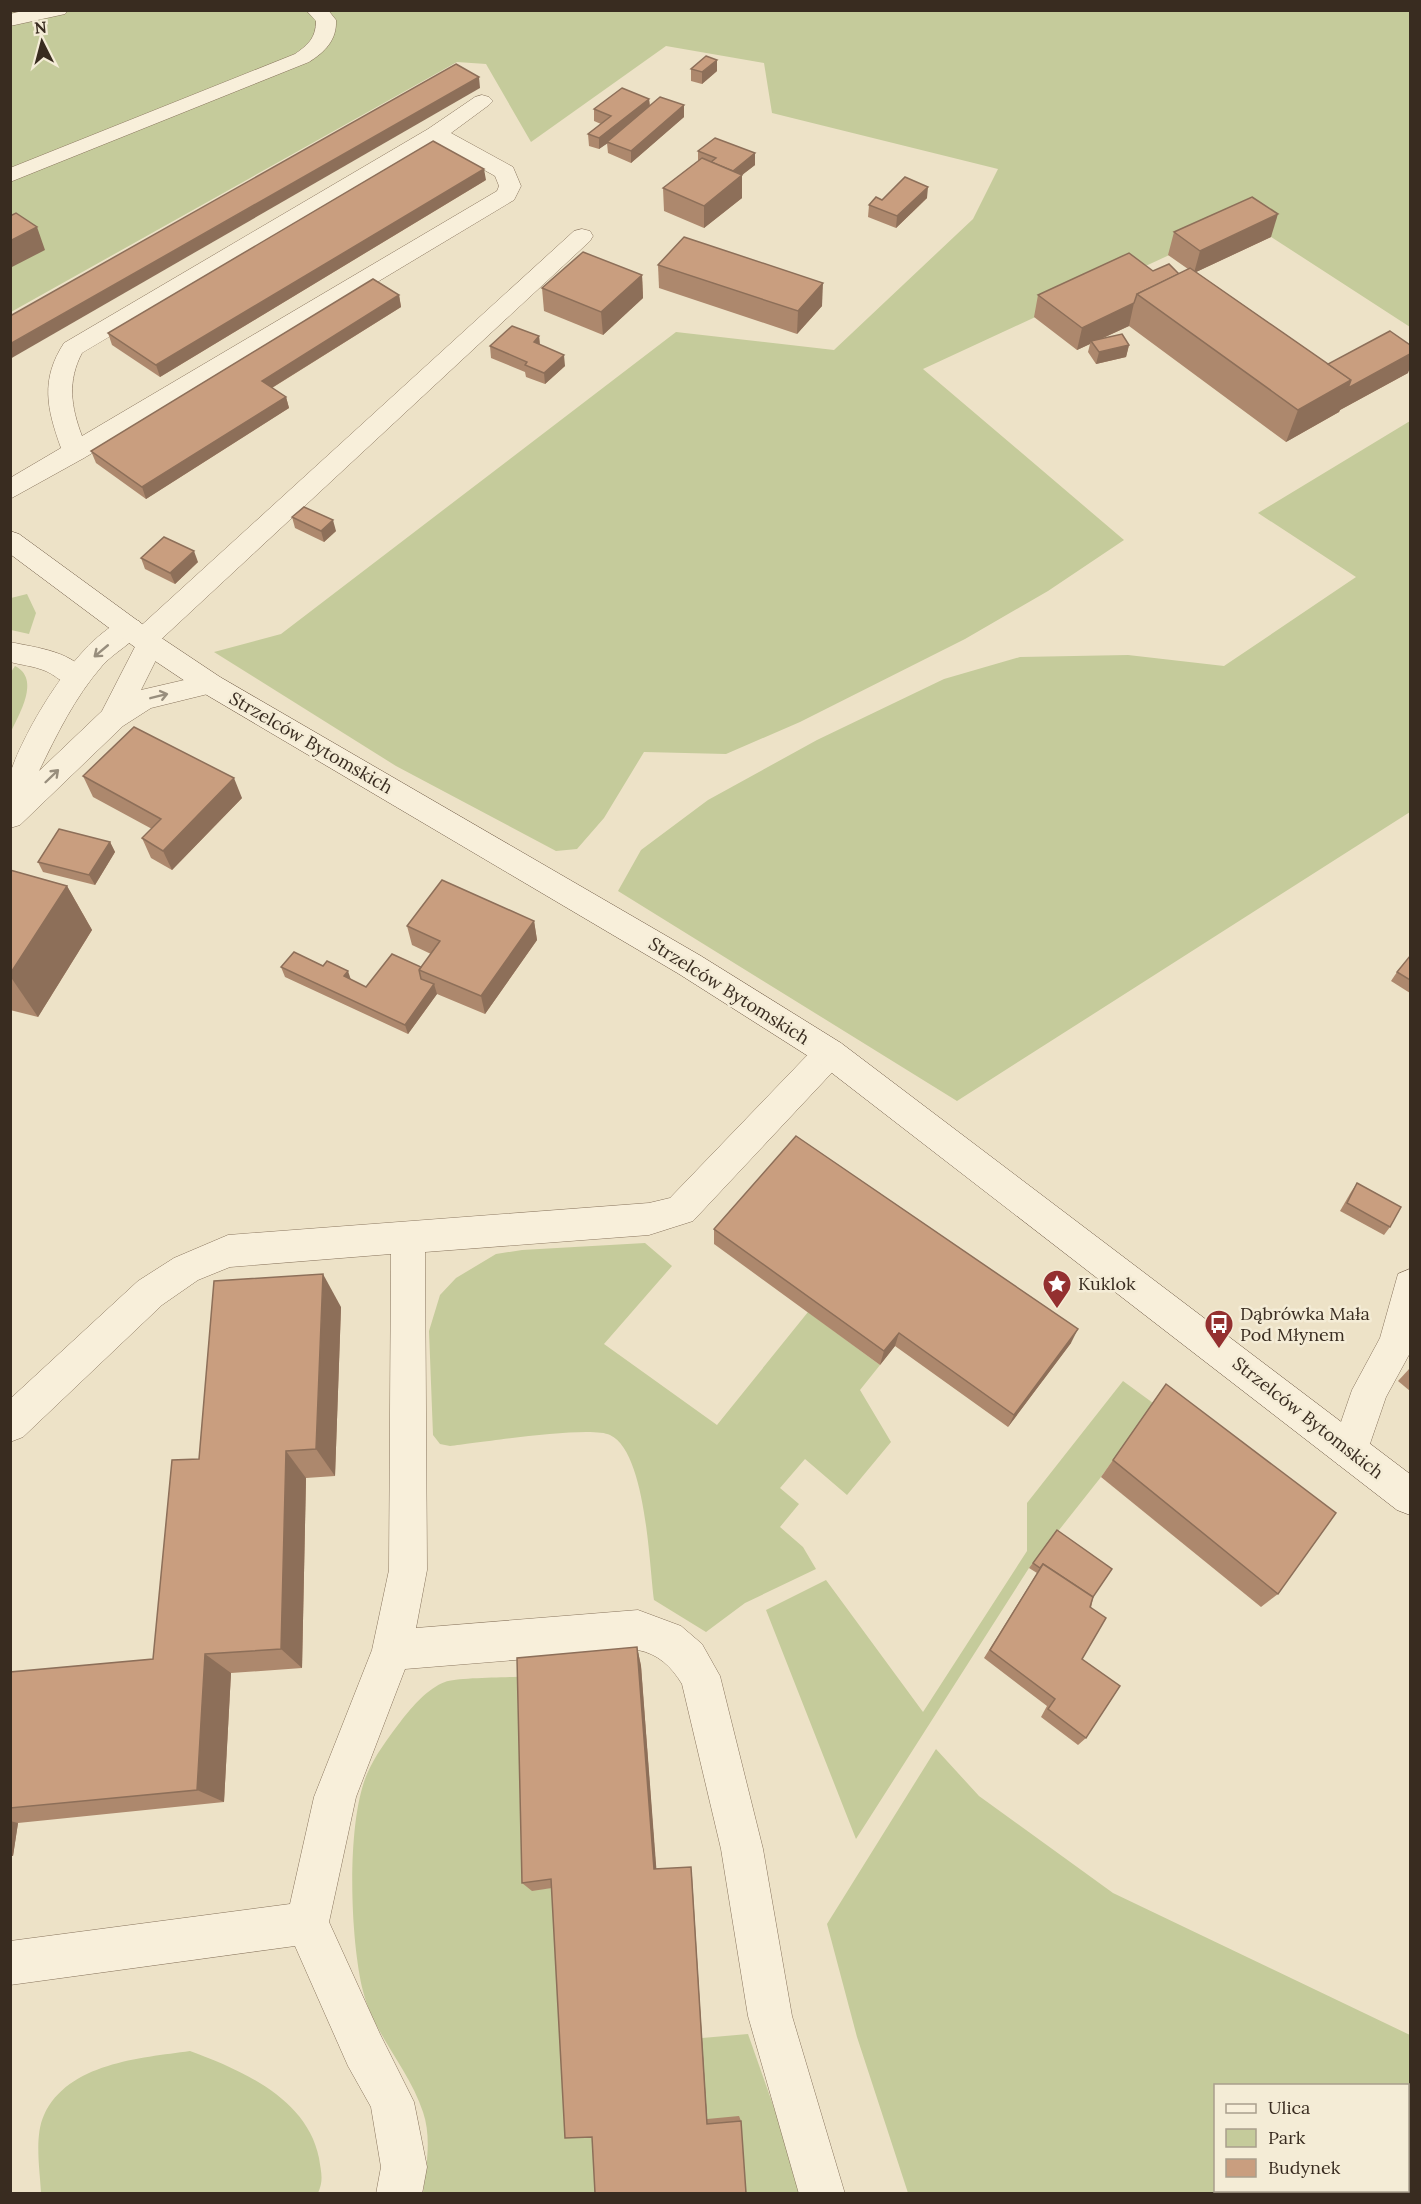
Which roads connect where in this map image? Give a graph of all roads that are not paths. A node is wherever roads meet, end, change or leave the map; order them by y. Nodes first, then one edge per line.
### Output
1 (58, 10) edge
2 (316, 10) edge
3 (10, 20) edge
4 (482, 101) dead end
5 (436, 134) junction
6 (10, 176) edge
7 (582, 236) dead end
8 (75, 452) junction
9 (10, 490) edge
10 (10, 540) edge
11 (141, 637) junction
12 (10, 652) edge
13 (76, 678) junction
14 (210, 684) junction
15 (113, 718) junction
16 (10, 802) edge
17 (10, 817) edge
18 (830, 1053) junction
19 (408, 1236) junction
20 (1410, 1286) edge
21 (10, 1424) edge
22 (1350, 1451) junction
23 (1410, 1497) edge
24 (392, 1650) junction
25 (307, 1923) junction
26 (11, 1963) edge
27 (399, 2193) edge
28 (822, 2193) edge

1 - 3 street
2 - 6 street
4 - 5 street
5 - 8 street
5 - 8 street
7 - 11 street
8 - 9 street
10 - 11 street, Strzelców Bytomskich
11 -> 13 street
11 - 14 street, Strzelców Bytomskich
11 - 15 street
12 - 13 street
13 - 16 street
15 -> 14 street
14 - 18 street, Strzelców Bytomskich
17 -> 15 street
18 - 19 street
18 - 22 street, Strzelców Bytomskich
19 - 21 street
19 - 24 street
20 - 22 street
22 - 23 street, Strzelców Bytomskich
24 - 25 street
24 - 28 street
25 - 26 street
25 - 27 street

